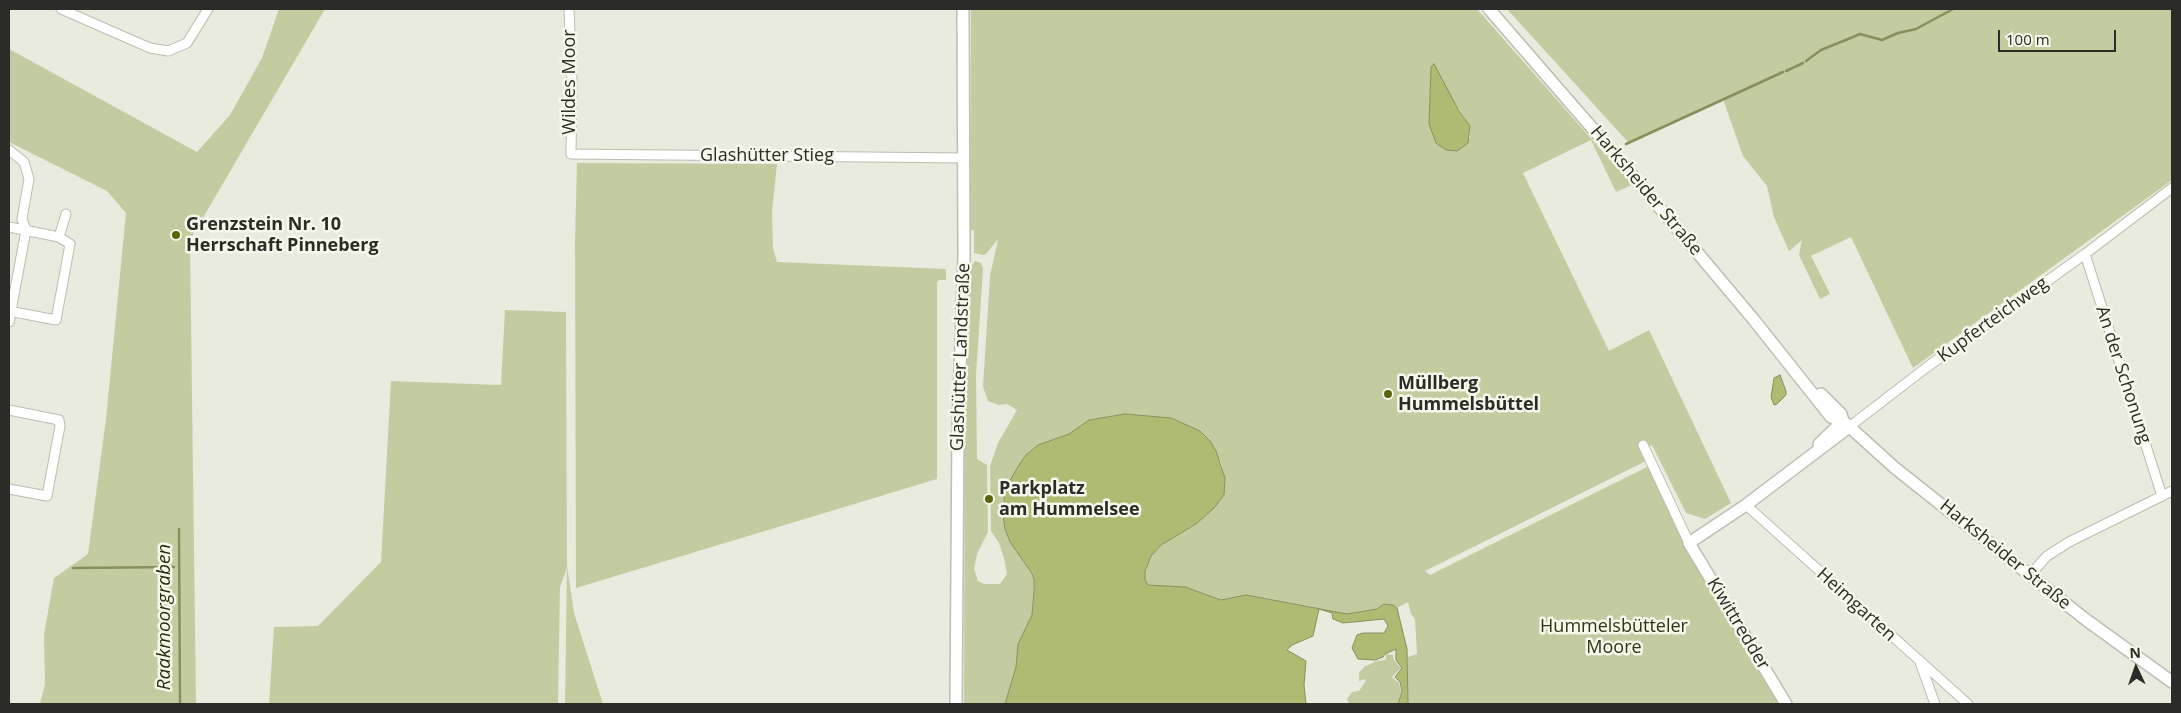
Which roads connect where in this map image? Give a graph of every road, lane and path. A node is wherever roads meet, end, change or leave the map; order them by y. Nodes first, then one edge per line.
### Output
1 (61, 9) edge
2 (208, 9) edge
3 (569, 9) edge
4 (963, 9) edge
5 (1489, 9) edge
6 (9, 150) edge
7 (571, 154) joint
8 (964, 158) junction
9 (2172, 188) edge
10 (66, 214) dead end
11 (9, 227) edge
12 (26, 230) junction
13 (59, 237) junction
14 (2085, 254) junction
15 (10, 312) edge
16 (9, 322) edge
17 (9, 410) edge
18 (1846, 424) junction
19 (1644, 444) dead end
20 (9, 489) edge
21 (2172, 491) edge
22 (2162, 496) junction
23 (1746, 505) junction
24 (1689, 544) junction
25 (2030, 575) junction
26 (1920, 662) junction
27 (2171, 679) edge
28 (956, 704) edge
29 (1786, 704) edge
30 (1935, 704) edge
31 (1968, 704) edge

1 - 2 street
3 - 7 street, Wildes Moor
4 - 8 street, Glashütter Landstraße
5 - 18 street, Harksheider Straße
6 - 12 street
7 - 8 street, Glashütter Stieg
8 - 28 street, Glashütter Landstraße
9 - 14 street, Kupferteichweg
10 - 13 street
11 - 12 street
12 - 13 street
12 - 15 street
13 - 15 street
14 - 18 street, Kupferteichweg
14 - 22 street, An der Schonung
15 - 16 street
17 - 20 street
18 - 23 street, Kupferteichweg
18 - 25 street, Harksheider Straße
19 - 24 street, Kiwittredder
21 - 22 street
22 - 25 street
23 - 24 street
23 - 26 street, Heimgarten
24 - 29 street, Kiwittredder
25 - 27 street, Harksheider Straße
26 - 30 street
26 - 31 street, Heimgarten

